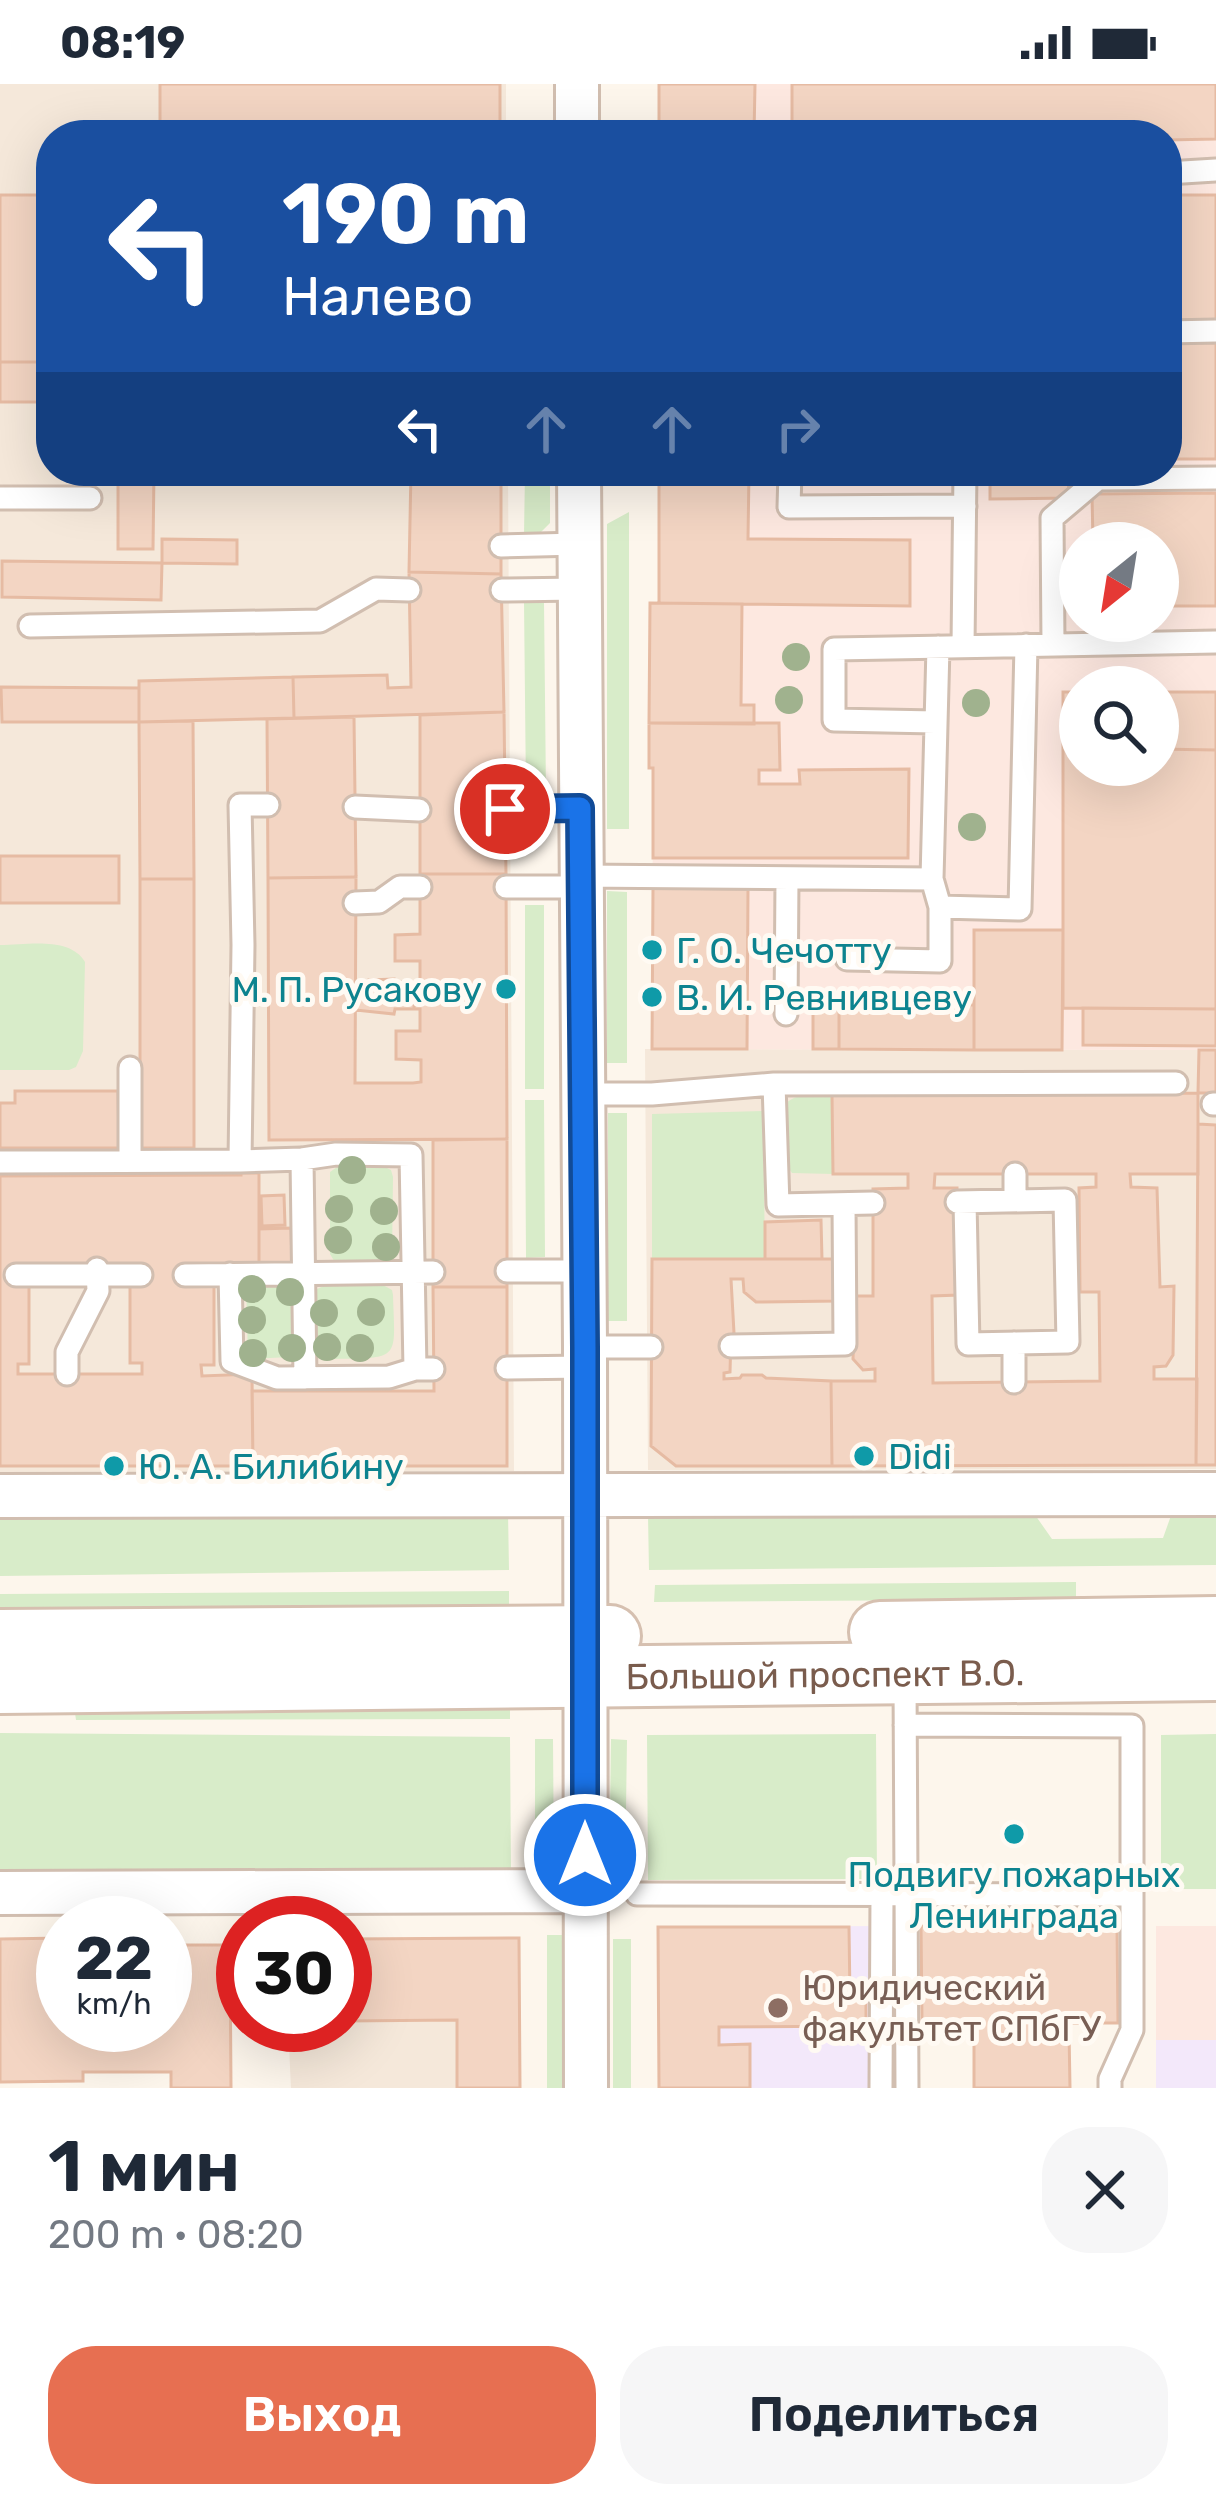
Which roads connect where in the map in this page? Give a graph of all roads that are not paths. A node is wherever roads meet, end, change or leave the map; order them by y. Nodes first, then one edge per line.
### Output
1 (577, 84) edge
2 (578, 120) edge
3 (1216, 170) edge
4 (1182, 171) edge
5 (1182, 332) edge
6 (1216, 332) edge
7 (1182, 478) edge
8 (1216, 478) edge
9 (579, 486) edge
10 (790, 486) edge
11 (965, 486) edge
12 (1090, 486) edge
13 (0, 498) edge
14 (90, 498) dead end
15 (965, 506) junction
16 (579, 544) junction
17 (501, 546) dead end
18 (579, 589) junction
19 (409, 590) dead end
20 (502, 590) dead end
21 (30, 626) dead end
22 (1216, 642) edge
23 (1053, 644) junction
24 (1026, 645) junction
25 (963, 646) junction
26 (938, 647) junction
27 (935, 722) junction
28 (268, 805) dead end
29 (355, 806) dead end
30 (580, 808) junction
31 (505, 809) dead end
32 (419, 810) dead end
33 (788, 878) junction
34 (932, 879) junction
35 (580, 881) junction
36 (420, 887) dead end
37 (506, 887) dead end
38 (355, 903) dead end
39 (242, 904) junction
40 (268, 904) dead end
41 (940, 907) junction
42 (847, 959) dead end
43 (786, 1014) dead end
44 (130, 1068) dead end
45 (1176, 1083) dead end
46 (774, 1084) junction
47 (582, 1094) junction
48 (302, 1159) junction
49 (130, 1161) junction
50 (240, 1161) junction
51 (0, 1162) edge
52 (1015, 1174) dead end
53 (1015, 1201) junction
54 (873, 1203) dead end
55 (844, 1204) junction
56 (507, 1271) dead end
57 (584, 1271) junction
58 (97, 1272) junction
59 (423, 1272) junction
60 (230, 1274) junction
61 (304, 1274) junction
62 (16, 1275) dead end
63 (141, 1275) dead end
64 (185, 1275) dead end
65 (1014, 1343) junction
66 (731, 1346) dead end
67 (651, 1347) dead end
68 (585, 1357) junction
69 (507, 1367) dead end
70 (67, 1374) dead end
71 (305, 1378) junction
72 (1014, 1382) dead end
73 (1216, 1494) edge
74 (585, 1495) junction
75 (0, 1496) edge
76 (1216, 1628) edge
77 (0, 1640) edge
78 (586, 1657) junction
79 (1216, 1670) edge
80 (0, 1683) edge
81 (905, 1699) junction
82 (585, 1891) junction
83 (0, 1893) edge
84 (637, 1894) dead end
85 (893, 1894) junction
86 (1131, 1895) junction
87 (586, 2088) edge
88 (881, 2088) edge
89 (907, 2088) edge
90 (1110, 2088) edge

1 - 2 street
3 - 4 lane
5 - 6 lane
7 - 8 lane
9 - 16 street
10 - 15 lane
11 - 15 lane
12 - 23 lane
13 - 14 lane
15 - 25 lane
16 - 17 lane
16 - 18 street
18 - 20 lane
18 - 30 street
19 - 21 lane
22 - 23 lane
23 - 24 lane
24 - 25 lane
24 - 41 lane
25 - 26 lane
26 - 27 lane
26 - 27 lane
27 - 34 lane
28 - 39 lane
29 - 32 lane
30 - 31 lane
30 - 35 street
33 - 34 lane
33 - 35 lane
33 - 43 lane
34 - 41 lane
35 - 37 lane
35 - 47 street
36 - 38 lane
39 - 40 lane
39 - 50 lane
41 - 42 lane
44 - 49 lane
45 - 46 lane
46 - 47 lane
46 - 55 lane
47 - 57 street
48 - 50 lane
48 - 59 lane
48 - 61 lane
49 - 50 lane
49 - 51 lane
52 - 53 lane
53 - 65 lane
53 - 65 lane
54 - 55 lane
55 - 66 lane
56 - 57 lane
57 - 68 street
58 - 62 lane
58 - 63 lane
58 - 70 lane
59 - 61 lane
59 - 71 lane
60 - 61 lane
60 - 64 lane
60 - 71 lane
61 - 71 lane
65 - 72 lane
67 - 68 lane
68 - 69 lane
68 - 74 street
73 - 74 street
74 - 75 street
74 - 78 street
76 - 78 main road, Большой проспект В.О.
77 - 78 main road, Большой проспект В.О.
78 - 80 main road, Большой проспект В.О.
78 - 81 main road, Большой проспект В.О.
78 - 82 street
79 - 81 main road, Большой проспект В.О.
81 - 85 lane
81 - 86 lane
82 - 83 street
82 - 87 street
84 - 85 lane
85 - 86 lane
85 - 88 lane
85 - 89 lane
86 - 90 lane

